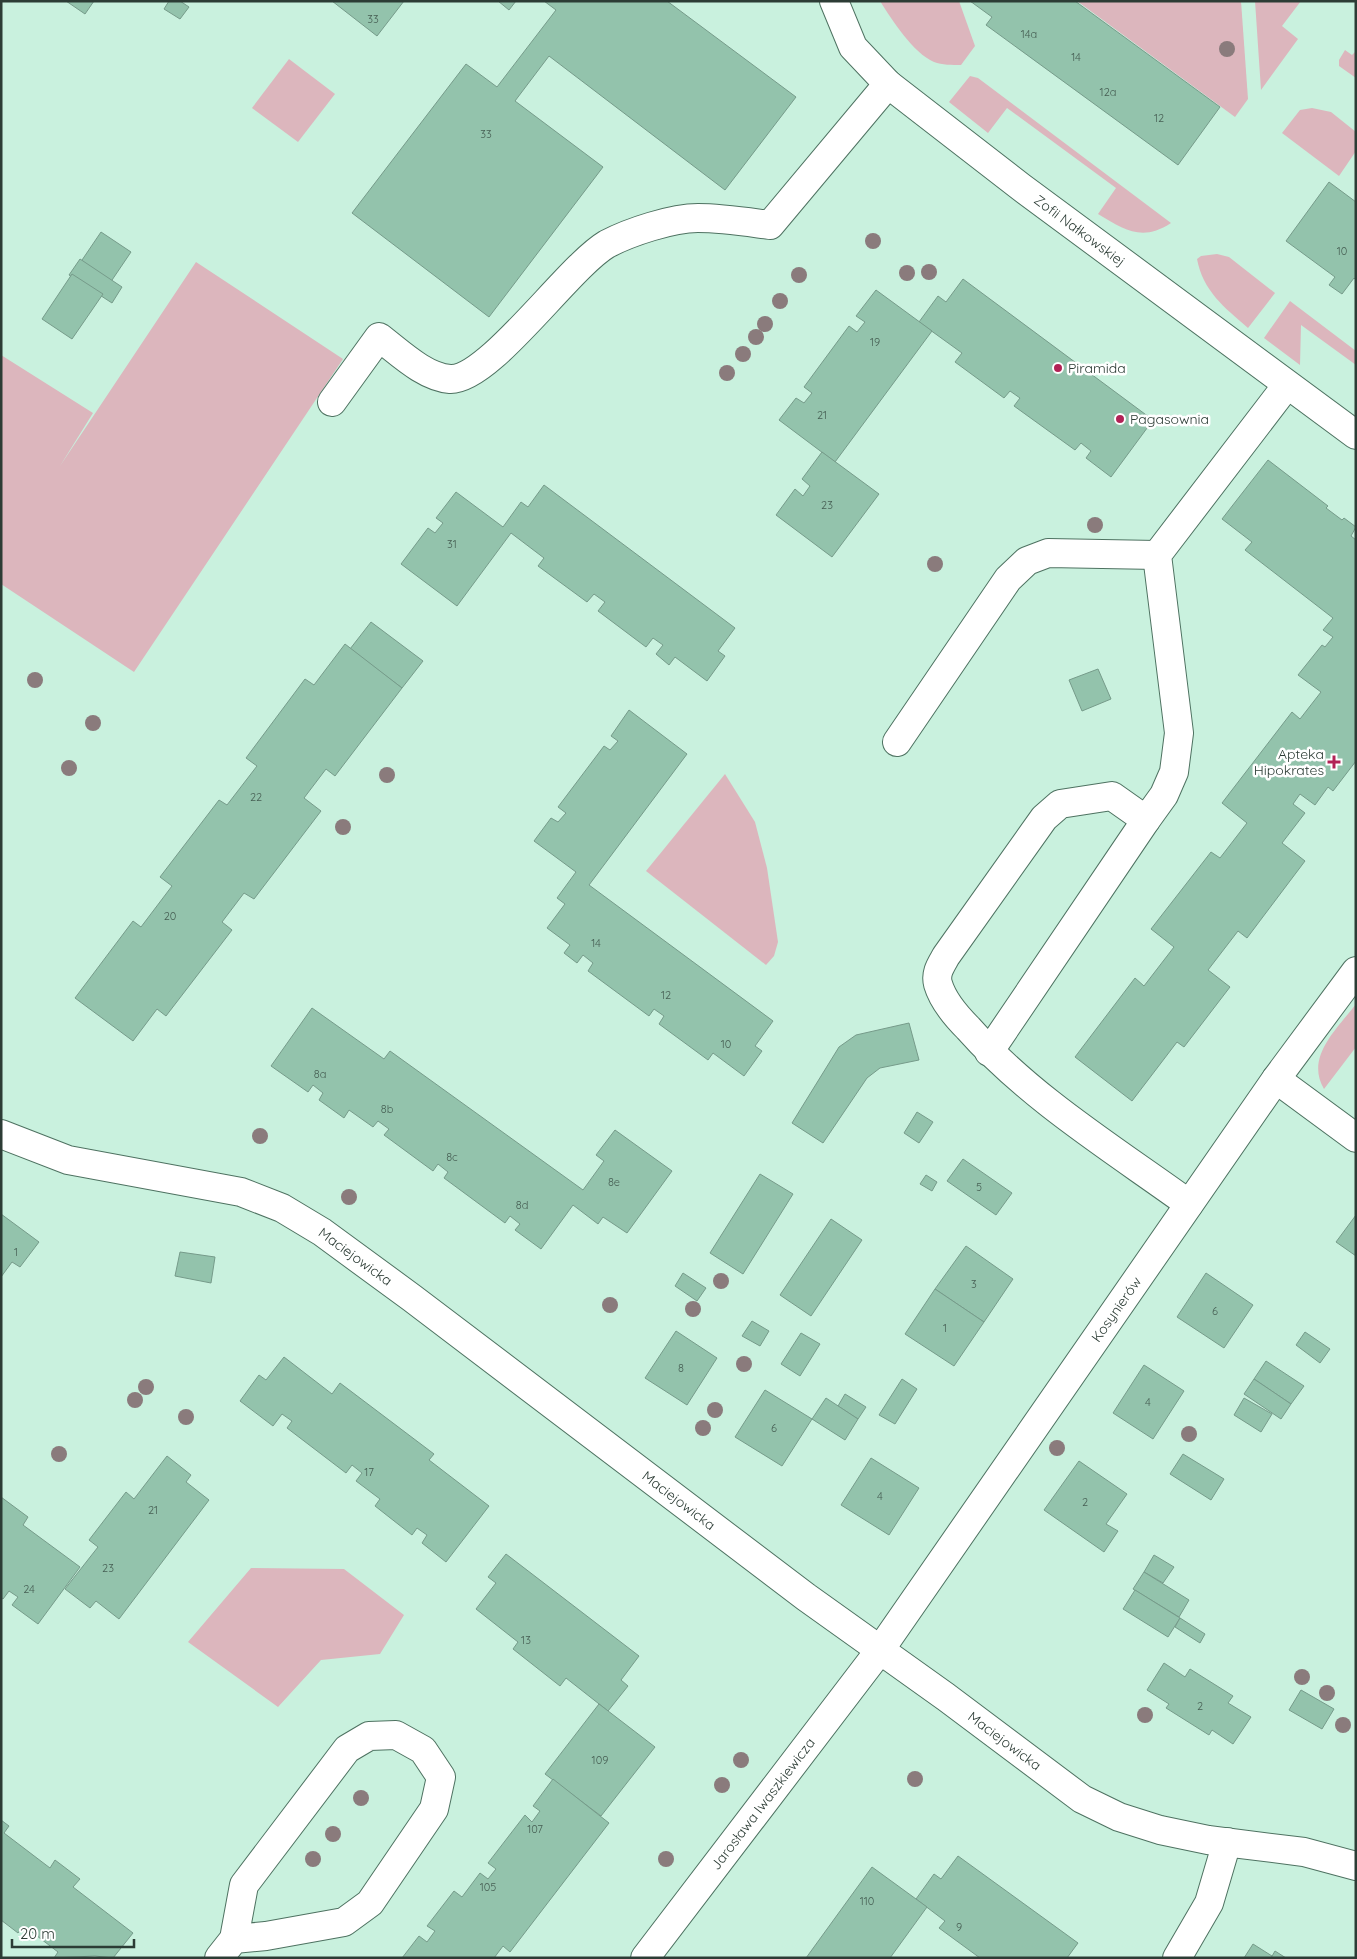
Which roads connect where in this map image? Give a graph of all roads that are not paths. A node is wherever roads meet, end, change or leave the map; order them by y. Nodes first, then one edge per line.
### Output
1 (834, 1) edge
2 (888, 84) junction
3 (1287, 385) junction
4 (332, 402) dead end
5 (1356, 434) edge
6 (1157, 555) junction
7 (897, 742) dead end
8 (1146, 820) junction
9 (1356, 971) edge
10 (989, 1052) junction
11 (1276, 1079) junction
12 (1, 1134) edge
13 (1356, 1138) edge
14 (1189, 1204) junction
15 (880, 1650) junction
16 (1227, 1842) junction
17 (1356, 1866) edge
18 (227, 1948) edge
19 (645, 1958) edge
20 (1177, 1958) edge

1 - 2 street, Zofii Nałkowskiej
2 - 3 street, Zofii Nałkowskiej
2 - 4 street
3 - 5 street, Zofii Nałkowskiej
3 - 6 street
6 - 7 street
6 - 8 street
8 - 10 street
8 - 10 street
9 - 11 street, Kosynierów
10 - 14 street
11 - 13 street
11 - 14 street, Kosynierów
12 - 15 street, Maciejowicka
14 - 15 street, Kosynierów
15 - 16 street, Maciejowicka
15 - 19 street, Jarosława Iwaszkiewicza
16 - 17 street, Maciejowicka
16 - 20 street
18 - 18 street

